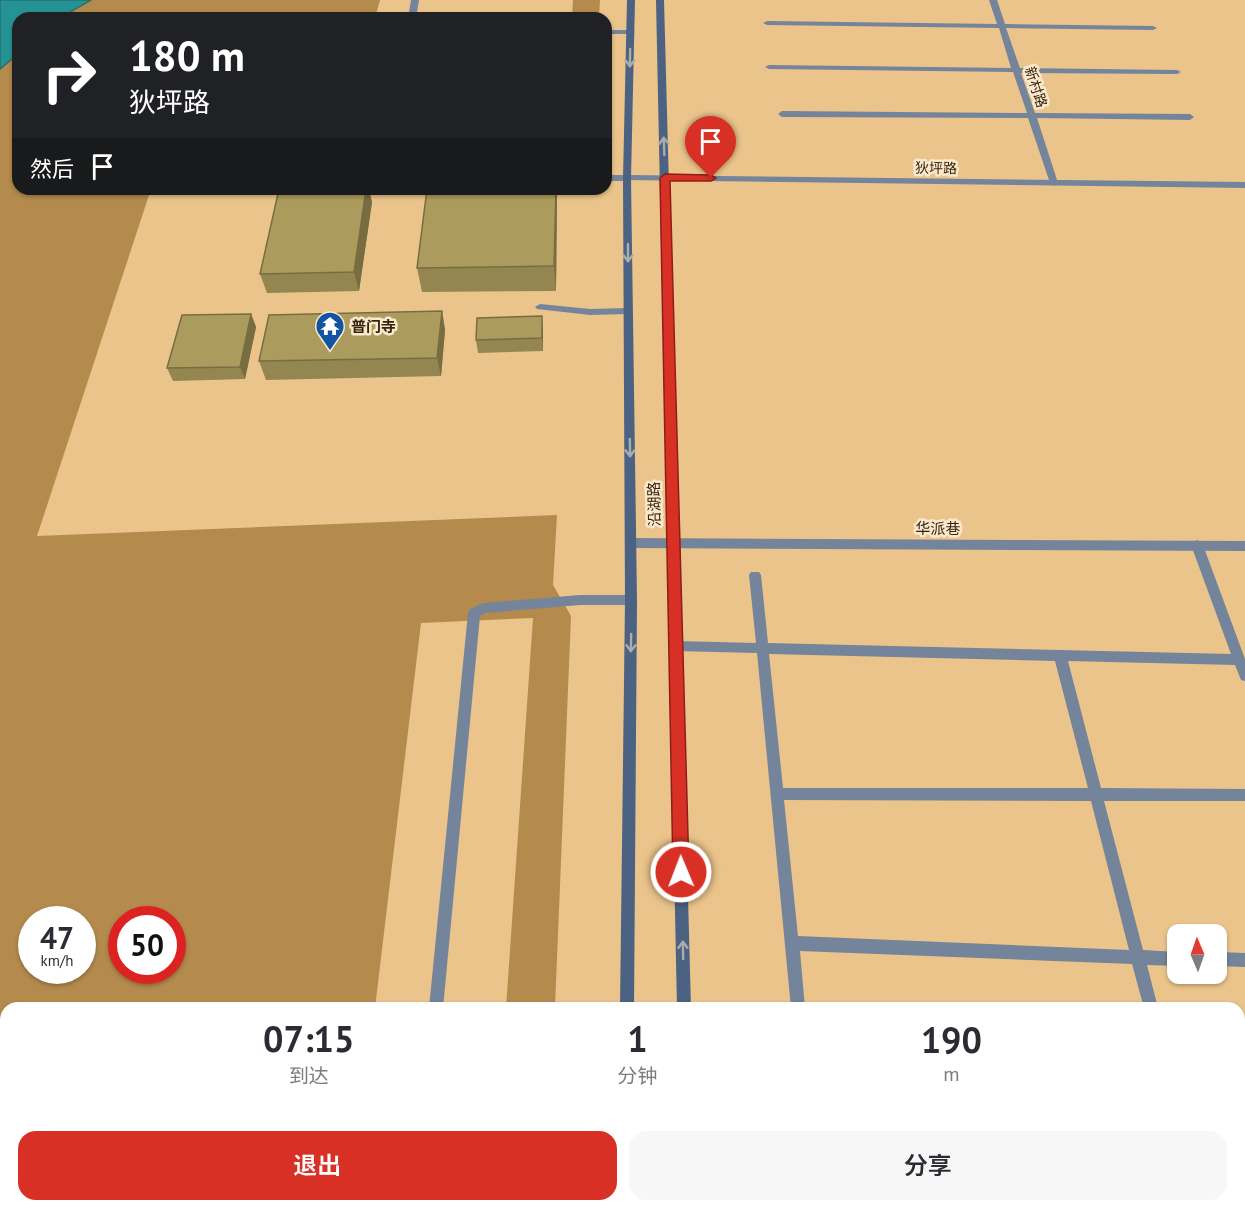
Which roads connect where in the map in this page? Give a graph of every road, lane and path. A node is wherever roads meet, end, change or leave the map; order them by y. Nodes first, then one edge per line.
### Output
1 (631, 0) edge
2 (660, 0) edge
3 (993, 0) edge
4 (767, 23) dead end
5 (1001, 25) junction
6 (1153, 28) dead end
7 (612, 32) edge
8 (631, 32) junction
9 (769, 67) dead end
10 (1016, 70) junction
11 (1177, 72) dead end
12 (782, 114) dead end
13 (1031, 115) junction
14 (1190, 117) dead end
15 (612, 178) edge
16 (627, 178) junction
17 (665, 178) junction
18 (1054, 183) junction
19 (1245, 185) edge
20 (540, 307) dead end
21 (628, 311) junction
22 (630, 543) junction
23 (673, 543) junction
24 (1197, 545) junction
25 (1245, 546) edge
26 (755, 575) dead end
27 (631, 600) junction
28 (675, 646) junction
29 (760, 648) junction
30 (1060, 656) junction
31 (1239, 660) junction
32 (1245, 676) edge
33 (776, 794) junction
34 (1096, 795) junction
35 (1245, 795) edge
36 (792, 943) junction
37 (1139, 958) junction
38 (1167, 959) edge
39 (1227, 959) edge
40 (1245, 960) edge
41 (437, 1002) edge
42 (627, 1002) edge
43 (684, 1002) edge
44 (797, 1002) edge
45 (1150, 1002) edge

1 - 8 main road, 沿湖路
17 -> 2 main road, 沿湖路
3 - 5 street, 新村路
4 - 5 street
5 - 6 street
5 - 10 street, 新村路
7 - 8 street
8 -> 16 main road, 沿湖路
9 - 10 street
10 - 11 street
10 - 13 street, 新村路
12 - 13 street
13 - 14 street
13 - 18 street, 新村路
15 - 16 street, 狄坪路
16 - 17 street, 狄坪路
16 -> 21 main road, 沿湖路
17 - 18 street, 狄坪路
17 - 23 main road, 沿湖路
18 - 19 street, 狄坪路
20 - 21 street
21 -> 22 main road, 沿湖路
22 - 23 street, 华派巷
22 - 27 main road, 沿湖路
23 - 24 street, 华派巷
23 - 28 main road, 沿湖路
24 - 25 street, 华派巷
24 - 31 street
26 - 29 street
27 - 41 street
27 -> 42 main road, 沿湖路
28 - 29 street
43 -> 28 main road, 沿湖路
29 - 30 street
29 - 33 street
30 - 31 street
30 - 34 street
31 - 32 street
33 - 34 street
33 - 36 street
34 - 35 street
34 - 37 street
36 - 37 street
36 - 44 street
37 - 38 street
37 - 45 street
39 - 40 street

